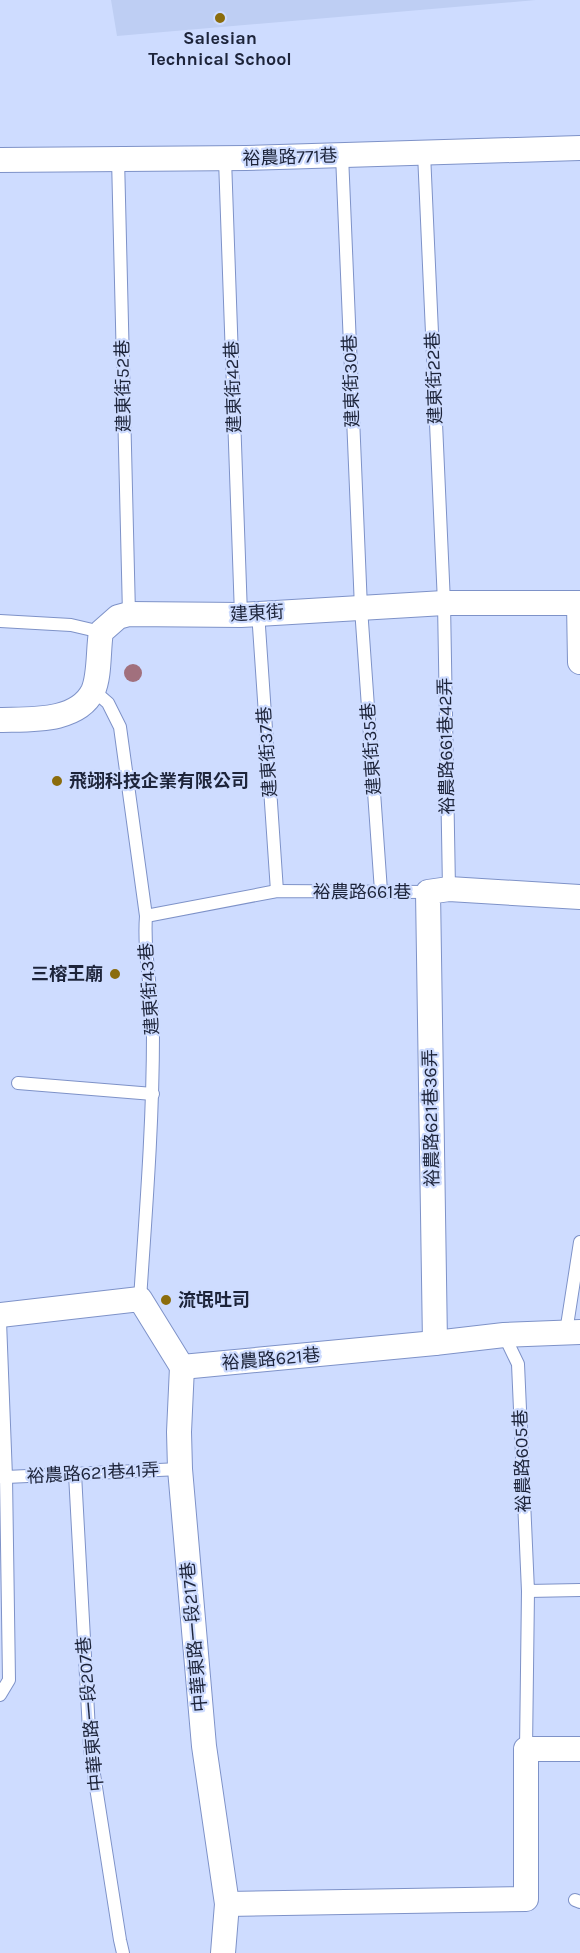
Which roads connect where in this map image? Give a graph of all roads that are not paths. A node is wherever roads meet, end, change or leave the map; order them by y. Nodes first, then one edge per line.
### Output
1 (580, 148) edge
2 (424, 153) junction
3 (342, 155) junction
4 (118, 158) junction
5 (225, 159) junction
6 (0, 160) edge
7 (444, 603) junction
8 (580, 603) edge
9 (361, 608) junction
10 (250, 613) junction
11 (129, 614) junction
12 (0, 621) edge
13 (101, 632) junction
14 (580, 662) edge
15 (93, 690) junction
16 (0, 720) edge
17 (277, 891) junction
18 (381, 891) junction
19 (438, 891) junction
20 (580, 897) edge
21 (146, 916) junction
22 (18, 1083) dead end
23 (153, 1094) junction
24 (580, 1242) edge
25 (140, 1299) junction
26 (0, 1315) edge
27 (0, 1321) edge
28 (573, 1332) edge
29 (504, 1335) junction
30 (435, 1343) junction
31 (182, 1367) junction
32 (180, 1469) junction
33 (75, 1474) junction
34 (3, 1477) edge
35 (580, 1590) edge
36 (528, 1591) junction
37 (0, 1695) edge
38 (526, 1749) junction
39 (580, 1749) edge
40 (227, 1905) junction
41 (123, 1953) edge
42 (223, 1953) edge

1 - 2 street, 裕農路771巷
2 - 3 street, 裕農路771巷
2 - 7 lane, 建東街22巷
3 - 5 street, 裕農路771巷
3 - 9 lane, 建東街30巷
4 - 5 street, 裕農路771巷
4 - 6 street, 裕農路771巷
4 - 11 lane, 建東街52巷
5 - 10 lane, 建東街42巷
7 - 8 street, 建東街
7 - 9 street, 建東街
7 - 19 lane, 裕農路661巷42弄
8 - 14 street
9 - 10 street, 建東街
9 - 18 lane, 建東街35巷
10 - 11 street, 建東街
10 - 17 lane, 建東街37巷
11 - 13 street
12 - 13 lane
13 - 15 street
15 - 16 street
15 - 21 lane, 建東街43巷
17 - 18 lane, 裕農路661巷
17 - 21 lane, 裕農路661巷
18 - 19 lane, 裕農路661巷
19 - 20 street, 裕農路661巷
19 - 30 street, 裕農路621巷36弄
21 - 23 lane, 建東街43巷
22 - 23 lane
23 - 25 lane, 建東街43巷
24 - 28 lane
25 - 26 street
25 - 31 street
27 - 34 lane, 裕農路621巷41弄
28 - 29 street, 裕農路621巷
29 - 30 street, 裕農路621巷
29 - 36 lane, 裕農路605巷
30 - 31 street, 裕農路621巷
31 - 32 street, 中華東路一段217巷
32 - 33 lane, 裕農路621巷41弄
32 - 40 street, 中華東路一段217巷
33 - 34 lane, 裕農路621巷41弄
33 - 41 lane, 中華東路一段207巷
34 - 37 lane
35 - 36 lane
36 - 38 lane, 裕農路605巷
38 - 39 street
38 - 40 street
40 - 42 street, 中華東路一段217巷

